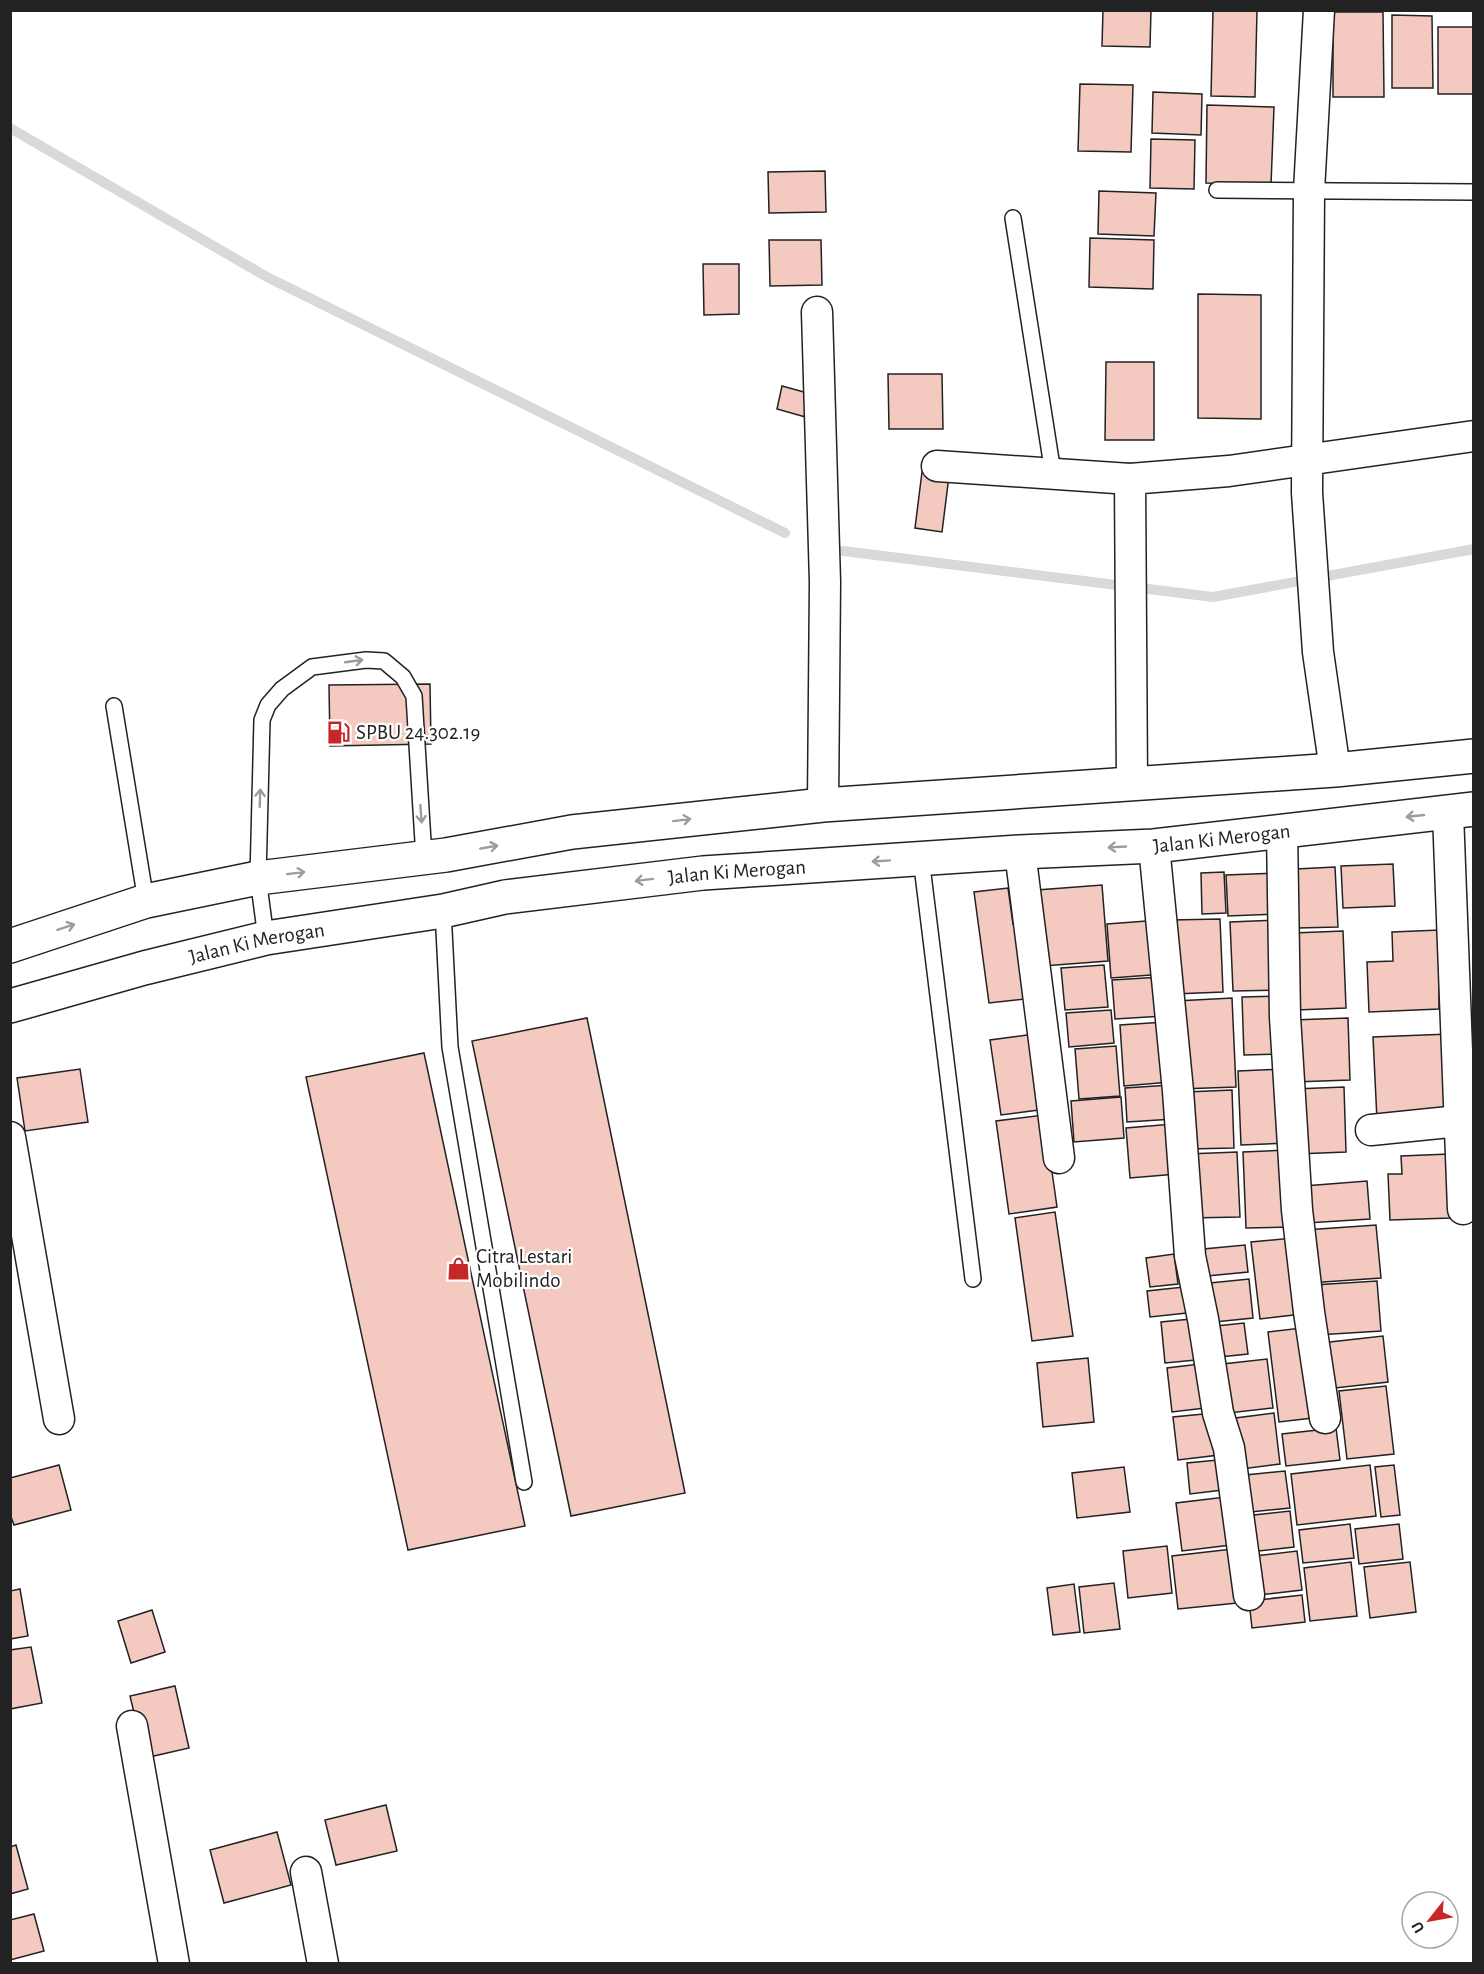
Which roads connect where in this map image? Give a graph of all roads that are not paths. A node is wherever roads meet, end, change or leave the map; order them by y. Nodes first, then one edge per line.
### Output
1 (1319, 10) edge
2 (1217, 190) dead end
3 (1309, 191) junction
4 (1473, 192) edge
5 (1013, 218) dead end
6 (817, 312) dead end
7 (1473, 436) edge
8 (1308, 460) junction
9 (937, 466) dead end
10 (1053, 473) junction
11 (1130, 479) junction
12 (114, 706) dead end
13 (1473, 756) edge
14 (1335, 770) junction
15 (1132, 783) junction
16 (823, 805) junction
17 (1461, 811) edge
18 (1282, 831) junction
19 (1154, 846) junction
20 (1020, 852) junction
21 (424, 858) junction
22 (921, 858) junction
23 (258, 878) junction
24 (146, 901) junction
25 (442, 911) junction
26 (266, 938) junction
27 (10, 945) edge
28 (10, 1006) edge
29 (1459, 1121) junction
30 (1371, 1130) dead end
31 (10, 1137) edge
32 (1059, 1158) dead end
33 (1463, 1209) dead end
34 (973, 1279) dead end
35 (1325, 1418) dead end
36 (58, 1419) dead end
37 (524, 1482) dead end
38 (1249, 1595) dead end
39 (132, 1726) dead end
40 (306, 1872) dead end
41 (174, 1964) edge
42 (323, 1964) edge

1 - 3 street
2 - 3 lane
3 - 4 lane
3 - 8 street
5 - 10 lane
6 - 16 street
7 - 8 street
8 - 11 street
8 - 14 street
9 - 10 street
10 - 11 street
11 - 15 street
12 - 24 lane
13 - 14 highway
14 - 15 highway
15 - 16 highway
21 -> 16 highway
17 -> 18 highway, Jalan Ki Merogan
17 - 29 street
18 - 19 highway, Jalan Ki Merogan
18 - 35 street
19 -> 20 highway, Jalan Ki Merogan
19 - 38 street
20 - 22 highway, Jalan Ki Merogan
20 - 32 street
23 -> 21 highway
23 -> 21 lane
22 -> 25 highway, Jalan Ki Merogan
22 - 34 lane
23 - 24 highway
23 - 26 lane
27 -> 24 highway
25 - 26 highway, Jalan Ki Merogan
25 - 37 lane
26 - 28 highway, Jalan Ki Merogan
29 - 30 street
29 - 33 street
31 - 36 street
39 - 41 street
40 - 42 street

